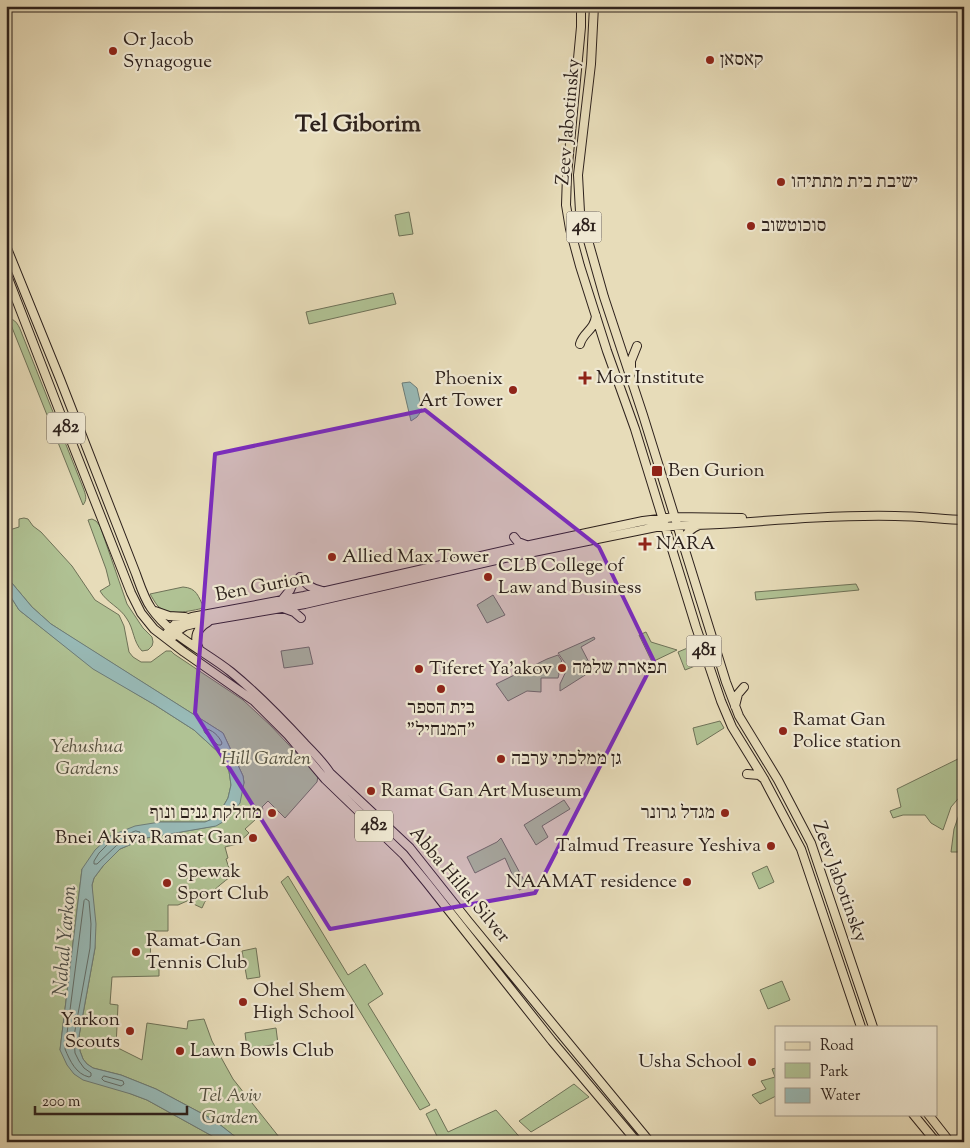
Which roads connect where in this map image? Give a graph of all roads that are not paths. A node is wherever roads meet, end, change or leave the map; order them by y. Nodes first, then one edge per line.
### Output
1 (581, 6) edge
2 (594, 6) edge
3 (6, 246) edge
4 (6, 273) edge
5 (596, 316) junction
6 (580, 344) dead end
7 (637, 346) dead end
8 (631, 380) junction
9 (663, 518) junction
10 (788, 519) junction
11 (964, 520) edge
12 (676, 521) junction
13 (701, 525) junction
14 (665, 526) junction
15 (514, 537) dead end
16 (683, 544) junction
17 (531, 545) junction
18 (324, 592) junction
19 (282, 604) junction
20 (152, 610) junction
21 (192, 616) junction
22 (301, 618) dead end
23 (210, 620) junction
24 (173, 632) junction
25 (166, 639) junction
26 (202, 652) junction
27 (726, 682) junction
28 (735, 706) junction
29 (747, 774) dead end
30 (764, 779) junction
31 (862, 1026) edge
32 (873, 1026) edge
33 (915, 1116) edge
34 (930, 1116) edge
35 (637, 1142) edge
36 (650, 1142) edge
37 (936, 1142) edge
38 (950, 1142) edge

1 - 5 main road, Zeev Jabotinsky / 481
2 - 8 main road, Zeev Jabotinsky / 481
3 - 20 main road, 482
4 - 25 main road, 482
5 - 6 main road
5 - 9 main road, Zeev Jabotinsky / 481
7 - 8 main road
8 - 12 main road, Zeev Jabotinsky / 481
9 - 12 main road, Ben Gurion
9 - 14 main road, Zeev Jabotinsky / 481
9 - 17 main road, Ben Gurion
10 - 11 main road, Ben Gurion
10 - 12 main road, Ben Gurion
10 - 13 main road, Ben Gurion
12 - 13 main road, Ben Gurion
12 - 14 main road, Ben Gurion
12 - 16 main road, Zeev Jabotinsky / 481
13 - 16 main road
14 - 19 main road, Ben Gurion
14 - 30 main road, Zeev Jabotinsky / 481
15 - 17 main road
16 - 27 main road, Zeev Jabotinsky / 481
17 - 18 main road, Ben Gurion
18 - 19 main road, Ben Gurion
18 - 19 main road
19 - 21 main road, Ben Gurion
19 - 22 main road
19 - 23 main road, Ben Gurion
20 - 21 main road
20 - 24 main road, 482
21 - 24 main road, Ben Gurion
23 - 24 main road, Ben Gurion
23 - 26 main road
24 - 25 main road, Ben Gurion
24 - 26 main road, Abba Hillel Silver / 482
25 - 35 main road, Abba Hillel Silver / 482
26 - 36 main road, Abba Hillel Silver / 482
27 - 28 main road, Zeev Jabotinsky / 481
27 - 28 main road
28 - 32 main road, Zeev Jabotinsky / 481
29 - 30 main road
30 - 31 main road, Zeev Jabotinsky / 481
33 - 37 main road
34 - 38 main road

